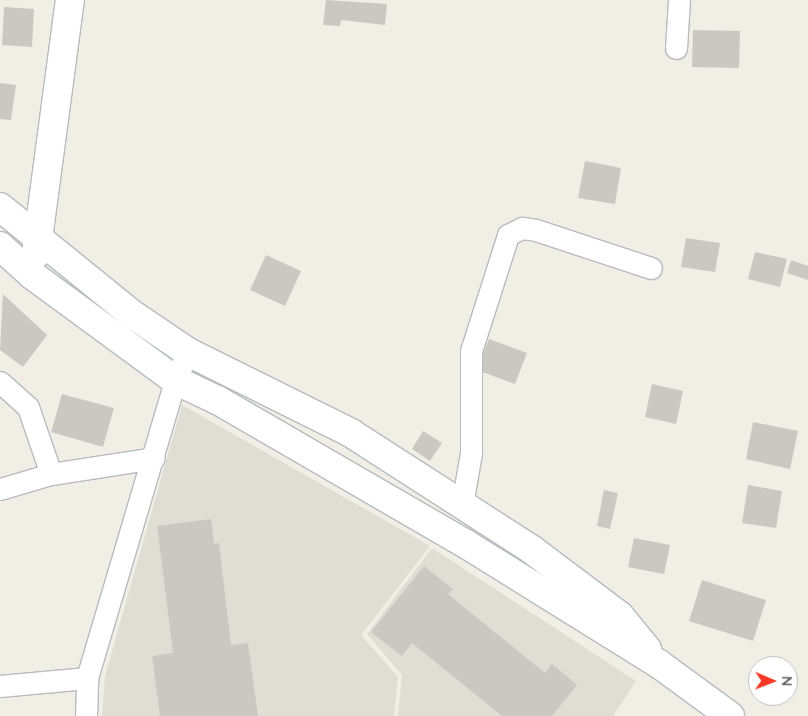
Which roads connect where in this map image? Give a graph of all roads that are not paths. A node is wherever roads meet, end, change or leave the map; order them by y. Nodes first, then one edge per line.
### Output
1 (70, 0) edge
2 (679, 0) edge
3 (676, 48) dead end
4 (0, 208) edge
5 (38, 240) junction
6 (0, 246) edge
7 (650, 268) dead end
8 (32, 274) junction
9 (188, 352) junction
10 (175, 380) junction
11 (0, 382) edge
12 (154, 458) junction
13 (51, 474) junction
14 (0, 489) edge
15 (462, 505) junction
16 (659, 664) junction
17 (87, 678) junction
18 (0, 686) edge
19 (86, 716) edge
20 (730, 716) edge

1 - 5 street
2 - 3 street
4 - 5 street
5 - 8 street
5 - 9 street
6 - 8 street
7 - 15 street
8 - 10 street
9 - 10 street
9 - 15 street
10 - 12 street
10 - 16 street
11 - 13 street
12 - 13 street
12 - 17 street
13 - 14 street
15 - 16 street
16 - 20 street
17 - 18 street
17 - 19 street

